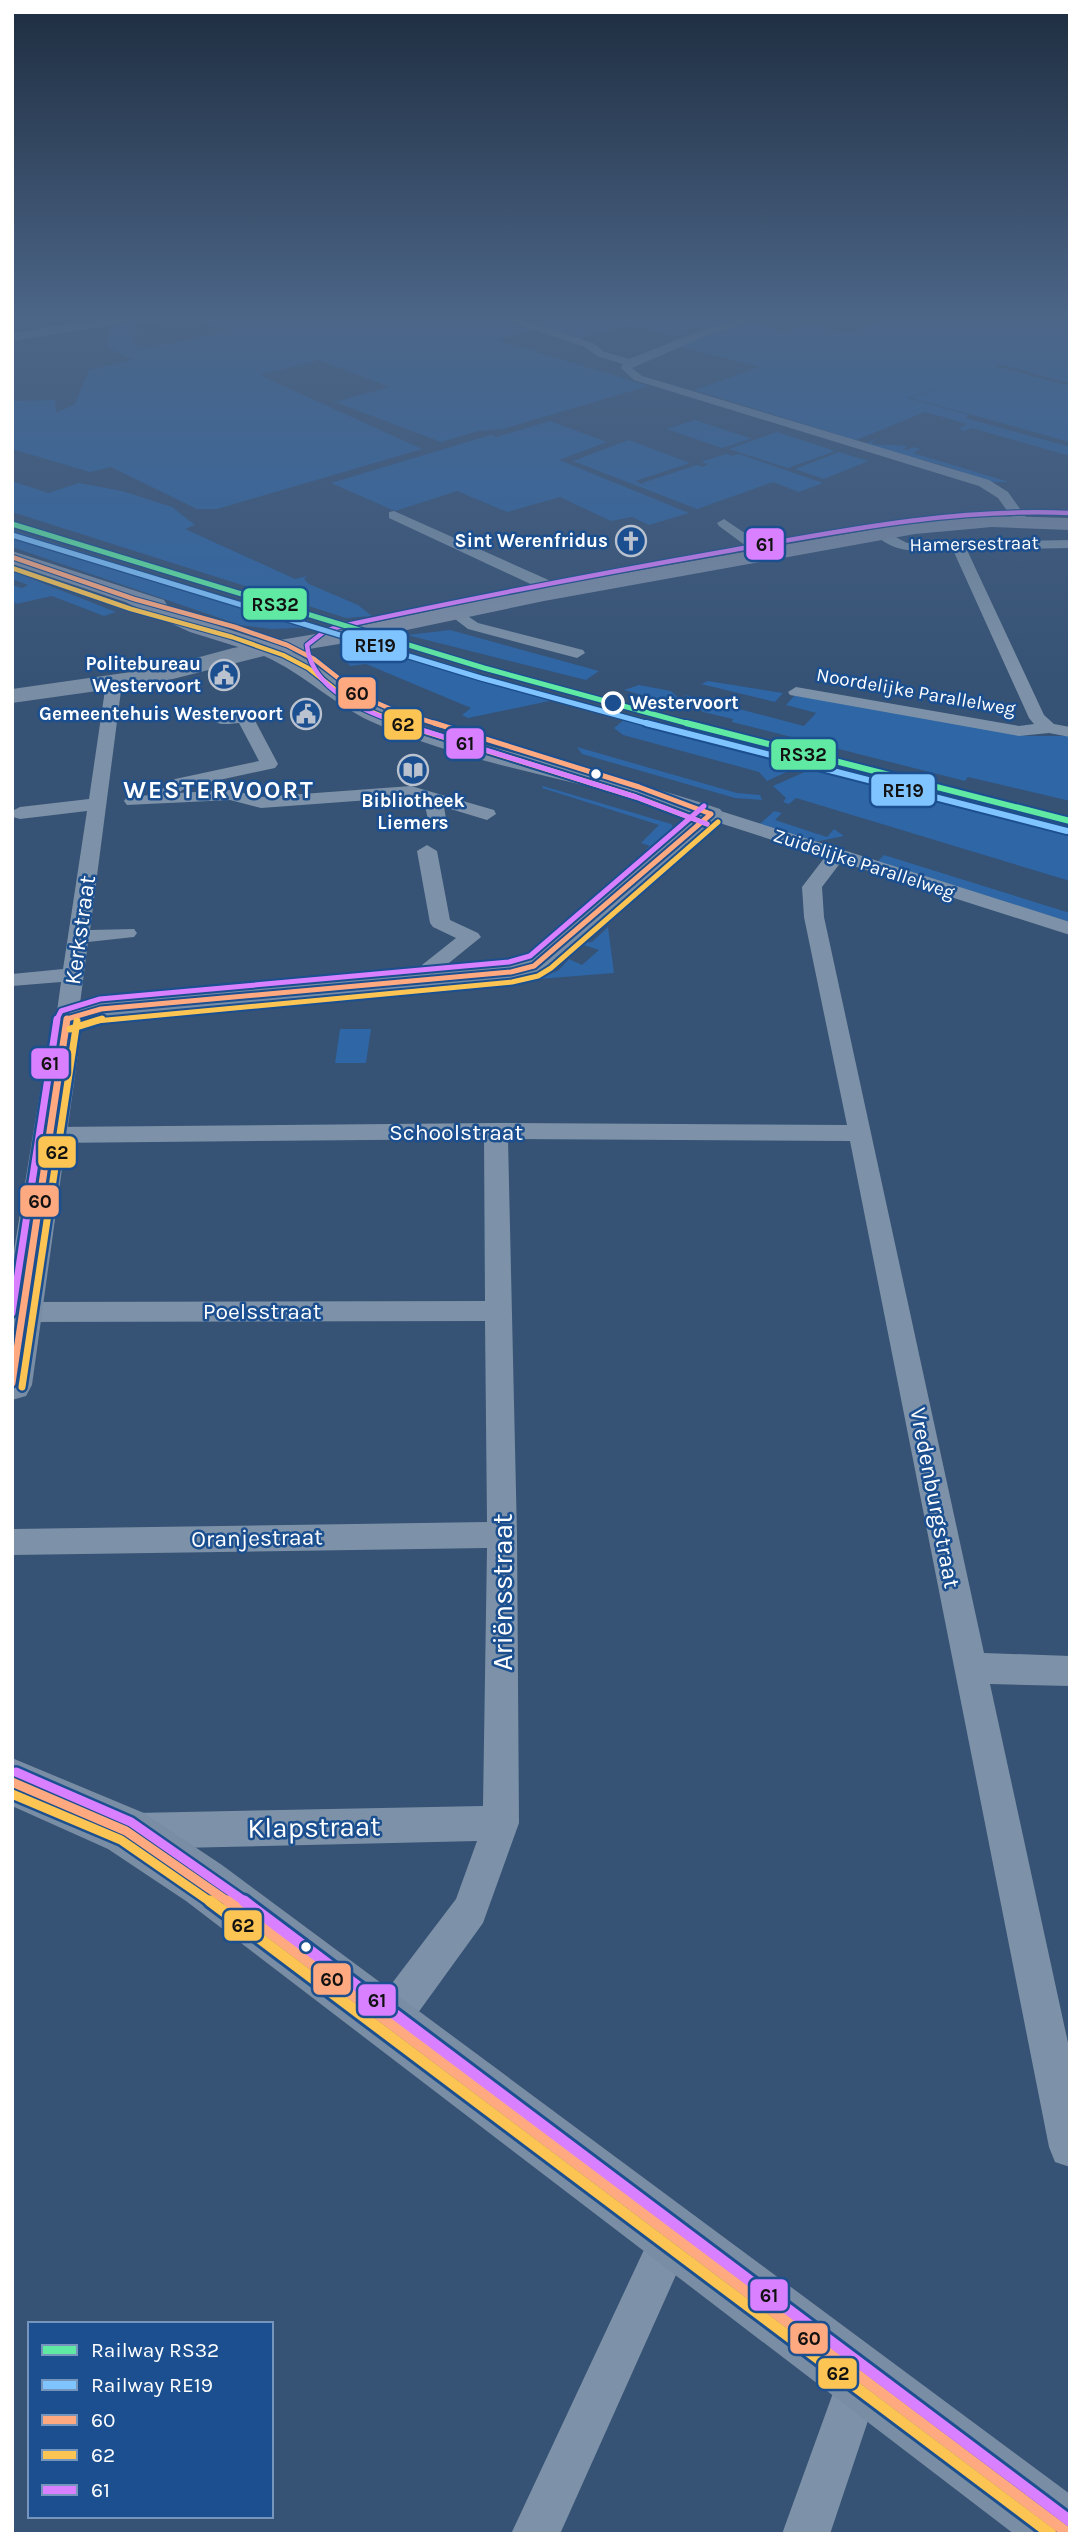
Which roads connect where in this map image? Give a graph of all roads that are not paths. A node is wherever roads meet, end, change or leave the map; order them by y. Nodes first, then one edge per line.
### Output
1 (832, 437) edge
2 (394, 515) dead end
3 (1021, 520) junction
4 (724, 523) dead end
5 (1070, 524) edge
6 (882, 534) junction
7 (1070, 544) edge
8 (958, 546) junction
9 (766, 554) junction
10 (12, 557) edge
11 (550, 592) junction
12 (134, 599) junction
13 (451, 610) junction
14 (198, 626) junction
15 (344, 632) junction
16 (262, 641) junction
17 (209, 653) junction
18 (577, 653) dead end
19 (324, 666) junction
20 (114, 683) junction
21 (796, 692) dead end
22 (12, 696) edge
23 (216, 715) dead end
24 (1049, 728) junction
25 (1070, 732) edge
26 (659, 796) junction
27 (156, 798) junction
28 (433, 799) junction
29 (133, 801) dead end
30 (97, 804) junction
31 (20, 813) dead end
32 (487, 814) dead end
33 (711, 814) junction
34 (438, 824) dead end
35 (427, 851) dead end
36 (837, 855) junction
37 (473, 915) dead end
38 (1070, 929) edge
39 (127, 933) dead end
40 (79, 937) junction
41 (458, 937) junction
42 (74, 975) junction
43 (435, 979) junction
44 (12, 980) edge
45 (67, 1019) junction
46 (496, 1131) junction
47 (861, 1133) junction
48 (51, 1135) junction
49 (500, 1311) junction
50 (24, 1312) junction
51 (12, 1385) edge
52 (502, 1535) junction
53 (12, 1542) edge
54 (969, 1668) junction
55 (1070, 1671) edge
56 (12, 1782) edge
57 (501, 1823) junction
58 (126, 1831) junction
59 (388, 2021) junction
60 (1070, 2147) edge
61 (672, 2237) junction
62 (861, 2376) junction
63 (1068, 2528) edge
64 (535, 2534) edge
65 (806, 2534) edge

1 - 3 street
2 - 11 street
3 - 5 main road, Hamersestraat
3 - 6 main road, Hamersestraat
4 - 9 street
6 - 8 street, Hamersestraat
6 - 9 main road, Hamersestraat
7 - 8 street, Hamersestraat
8 - 24 street
9 - 11 main road, Hamersestraat
10 - 12 main road
11 - 13 main road, Hamersestraat
12 - 14 main road
12 - 16 main road
13 - 15 main road, Hamersestraat
13 - 18 street
14 - 16 main road
14 - 17 main road
15 - 16 main road
15 - 16 main road
15 - 19 main road
16 - 17 street
16 - 19 street, Zuidelijke Parallelweg
16 - 20 street
16 - 26 street, Zuidelijke Parallelweg
17 - 20 street
19 - 26 street, Zuidelijke Parallelweg
20 - 22 street
20 - 30 street, Kerkstraat
21 - 24 street, Noordelijke Parallelweg
23 - 27 street
24 - 25 street, Noordelijke Parallelweg
26 - 33 street, Zuidelijke Parallelweg
27 - 28 street
27 - 29 street
28 - 32 street
28 - 34 street
30 - 31 street
30 - 40 street, Kerkstraat
33 - 36 street, Zuidelijke Parallelweg
33 - 43 street
35 - 41 street
36 - 38 street, Zuidelijke Parallelweg
36 - 47 street, Vredenburgstraat
37 - 41 street
39 - 40 street
40 - 42 street, Kerkstraat
41 - 43 street
42 - 44 street
42 - 45 street, Kerkstraat
43 - 45 street
45 - 48 street, Kerkstraat
46 - 47 street, Schoolstraat
46 - 48 street, Schoolstraat
46 - 49 street, Ariënsstraat
47 - 54 street, Vredenburgstraat
48 - 50 street, Kerkstraat
49 - 50 street, Poelsstraat
49 - 52 street, Ariënsstraat
50 - 51 street, Kerkstraat
52 - 53 street, Oranjestraat
52 - 57 street, Ariënsstraat
54 - 55 street
54 - 60 street, Vredenburgstraat
56 - 58 street, Klapstraat
57 - 58 street, Klapstraat
57 - 59 street, Ariënsstraat
58 - 59 street, Klapstraat
59 - 61 street, Klapstraat
61 - 62 street, Klapstraat
61 - 64 street
62 - 63 street, Klapstraat
62 - 65 street

